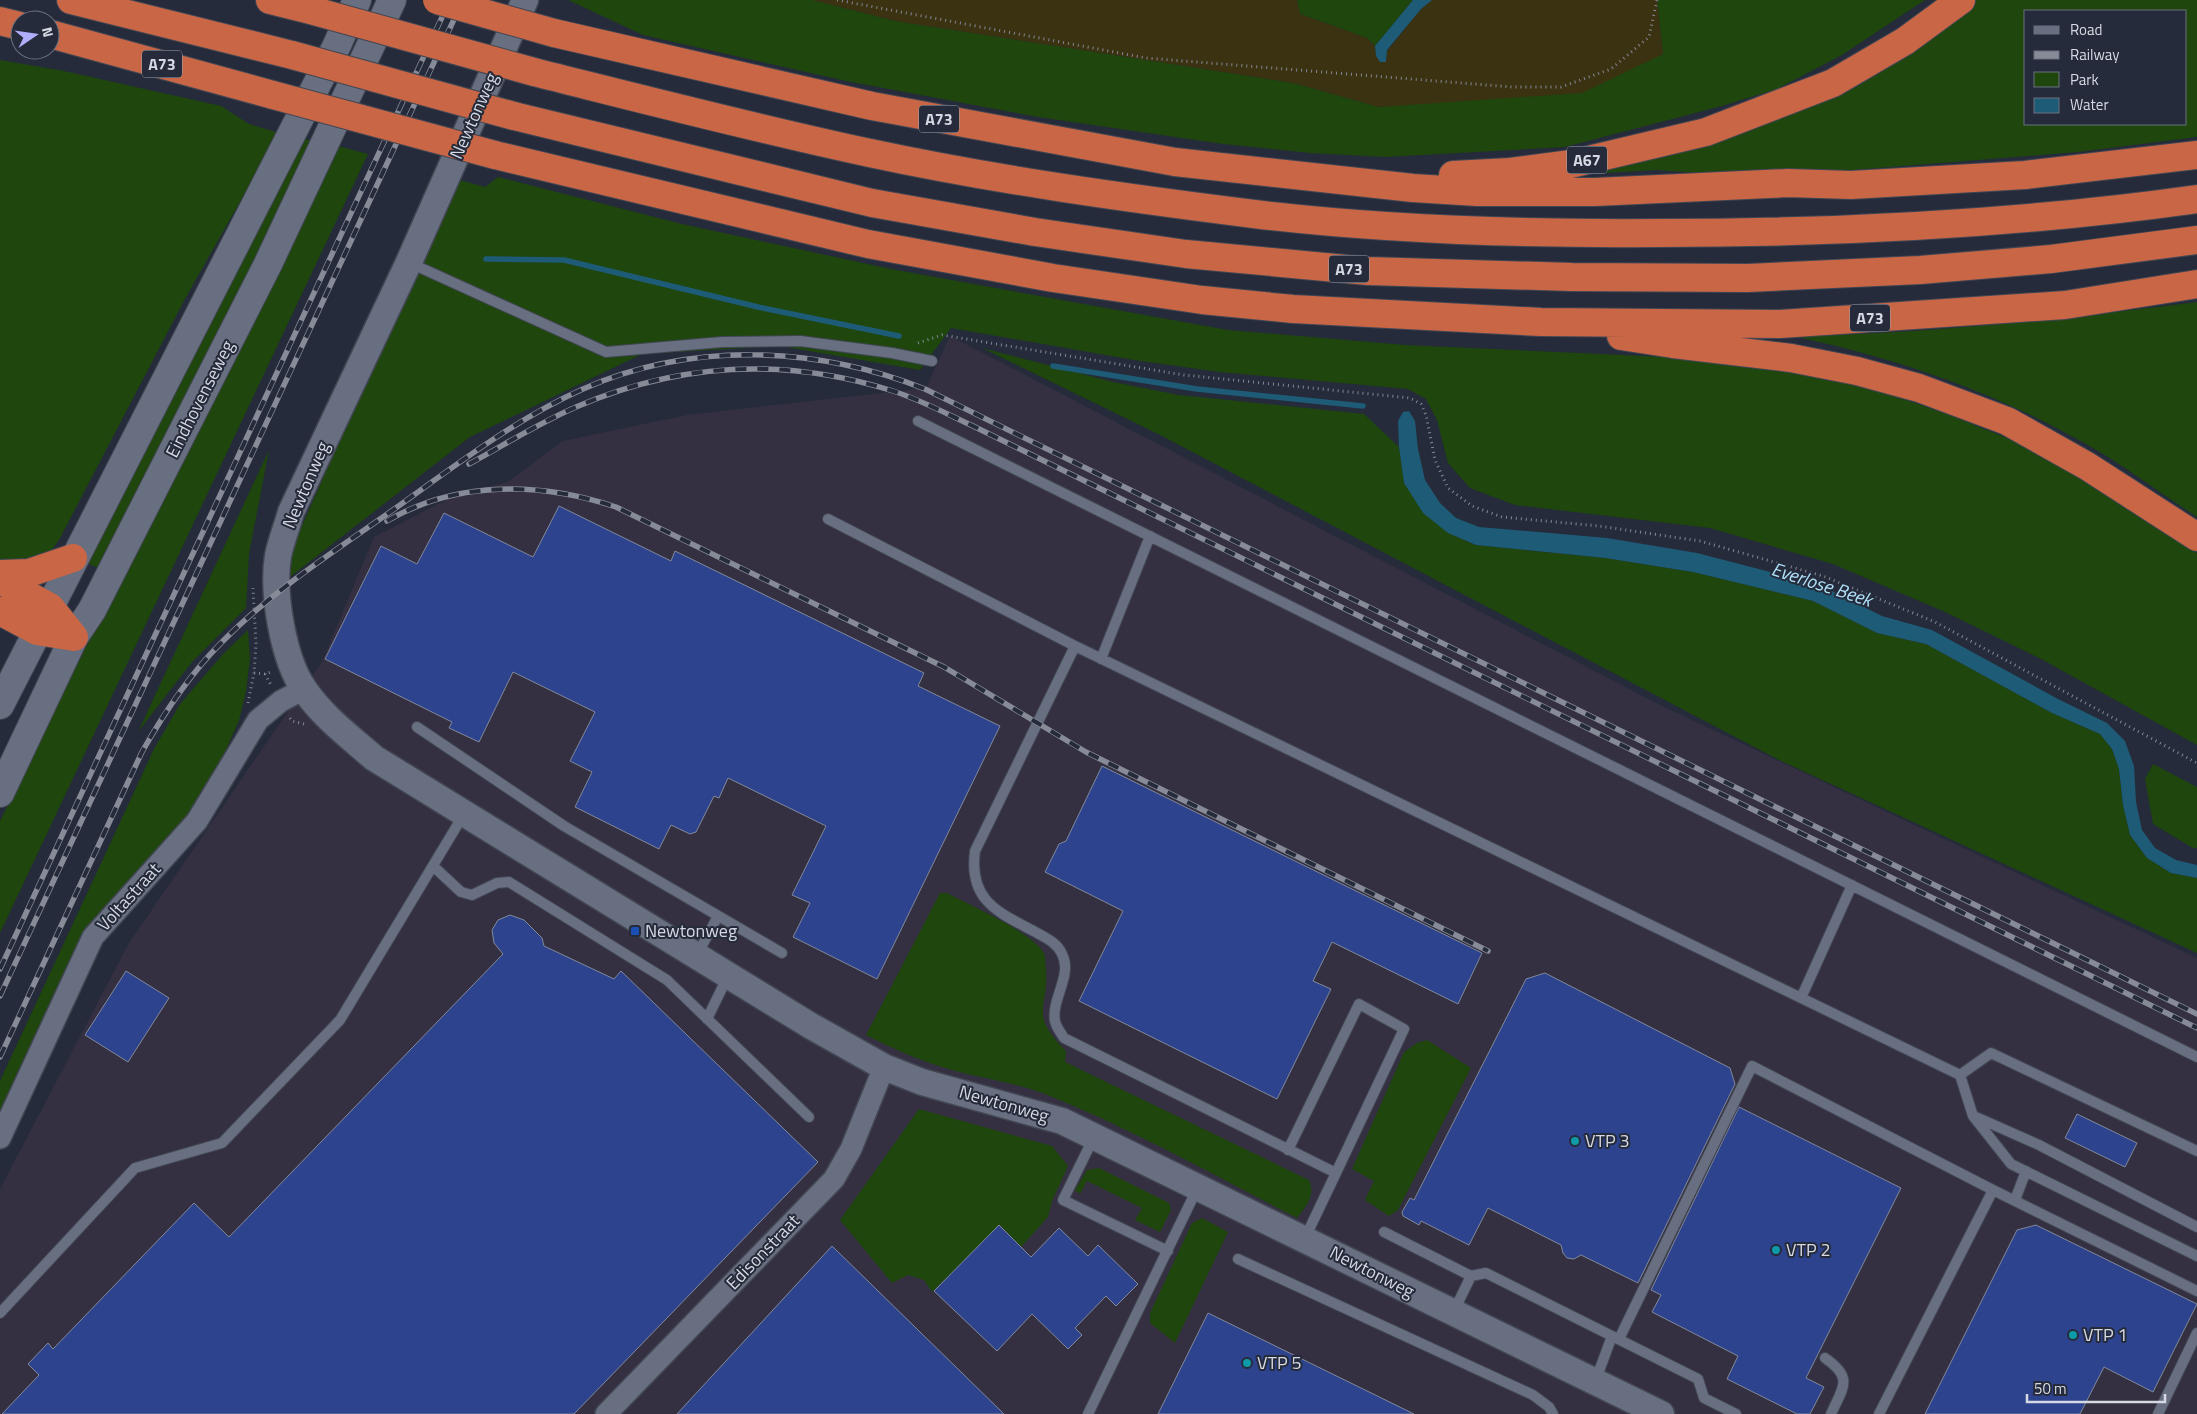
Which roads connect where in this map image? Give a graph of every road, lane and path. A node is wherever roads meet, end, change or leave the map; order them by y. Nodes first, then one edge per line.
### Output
1 (71, 0) edge
2 (270, 0) edge
3 (357, 0) edge
4 (392, 0) edge
5 (437, 0) edge
6 (525, 0) edge
7 (837, 0) edge
8 (1657, 0) edge
9 (1961, 0) edge
10 (60, 37) edge
11 (60, 52) edge
12 (273, 95) junction
13 (2197, 155) edge
14 (1330, 179) junction
15 (2197, 199) edge
16 (2197, 240) edge
17 (409, 262) junction
18 (2197, 284) edge
19 (1541, 322) junction
20 (892, 353) junction
21 (932, 361) dead end
22 (918, 421) dead end
23 (828, 519) dead end
24 (1150, 536) junction
25 (2197, 537) edge
26 (73, 558) junction
27 (0, 574) edge
28 (0, 580) edge
29 (50, 607) junction
30 (0, 611) edge
31 (37, 631) junction
32 (74, 637) junction
33 (1075, 646) junction
34 (1101, 659) junction
35 (254, 673) dead end
36 (265, 674) dead end
37 (304, 689) junction
38 (0, 705) edge
39 (417, 727) dead end
40 (2197, 763) edge
41 (0, 793) edge
42 (464, 814) junction
43 (433, 866) junction
44 (1852, 885) junction
45 (718, 916) junction
46 (782, 954) dead end
47 (696, 956) junction
48 (728, 975) junction
49 (1802, 998) junction
50 (707, 1019) junction
51 (2197, 1057) edge
52 (884, 1067) junction
53 (1960, 1075) junction
54 (1973, 1116) junction
55 (809, 1117) dead end
56 (1095, 1136) junction
57 (0, 1138) edge
58 (1288, 1150) junction
59 (2197, 1151) edge
60 (2026, 1171) junction
61 (1336, 1173) junction
62 (1199, 1186) junction
63 (1993, 1190) junction
64 (2014, 1200) junction
65 (2197, 1227) edge
66 (1384, 1232) dead end
67 (1305, 1238) junction
68 (1168, 1251) junction
69 (2197, 1256) edge
70 (1238, 1259) dead end
71 (1471, 1276) junction
72 (2197, 1291) edge
73 (0, 1313) edge
74 (1453, 1313) junction
75 (2197, 1333) edge
76 (1615, 1337) junction
77 (1825, 1358) dead end
78 (1595, 1382) junction
79 (1647, 1411) edge
80 (606, 1414) edge
81 (1088, 1414) edge
82 (1553, 1414) edge
83 (1736, 1414) edge
84 (1831, 1414) edge
85 (1880, 1414) edge
86 (2158, 1414) edge

1 - 16 highway, A73, bridge
2 - 15 highway, bridge
3 - 26 main road
4 - 32 main road, Eindhovenseweg
5 - 14 highway, A73, bridge
6 - 17 street, Newtonweg
7 - 8 path
9 - 14 highway, A67
10 - 12 highway, A73
11 - 12 highway, A73
12 - 19 highway, A73, bridge
13 - 14 highway, A73
17 - 20 lane
17 - 37 street, Newtonweg
18 - 19 highway, A73
19 - 25 highway, A73
20 - 21 lane
20 - 40 path
22 - 24 lane
23 - 33 lane
24 - 34 lane
24 - 44 lane
26 - 27 highway
26 - 29 main road
28 - 29 highway
29 - 31 main road
29 - 32 highway
30 - 31 highway
31 - 32 highway
31 - 38 main road
32 - 41 main road, Eindhovenseweg
33 - 34 lane
33 - 58 lane
34 - 49 lane
35 - 36 path
37 - 42 street, Newtonweg
37 - 57 street, Voltastraat
39 - 45 lane
42 - 43 lane
42 - 47 street, Newtonweg
43 - 50 lane
43 - 73 lane
44 - 49 lane
44 - 51 lane
45 - 46 lane
45 - 47 lane
47 - 48 street, Newtonweg
48 - 50 lane
48 - 52 street, Newtonweg
49 - 53 lane
50 - 55 lane
52 - 56 street, Newtonweg
52 - 80 street, Edisonstraat
53 - 54 lane
53 - 59 lane
54 - 60 lane
54 - 65 lane
56 - 62 street, Newtonweg
56 - 68 lane
58 - 61 lane
58 - 61 lane
60 - 64 lane
60 - 69 lane
61 - 67 lane
62 - 67 street, Newtonweg
62 - 68 lane
63 - 64 lane
63 - 76 lane
63 - 85 lane
64 - 72 lane
66 - 71 lane
67 - 74 street, Newtonweg
68 - 81 lane
70 - 82 lane
71 - 74 lane
71 - 76 lane
74 - 78 street, Newtonweg
75 - 86 lane
76 - 78 lane
76 - 83 lane
77 - 84 lane
78 - 79 street, Newtonweg

